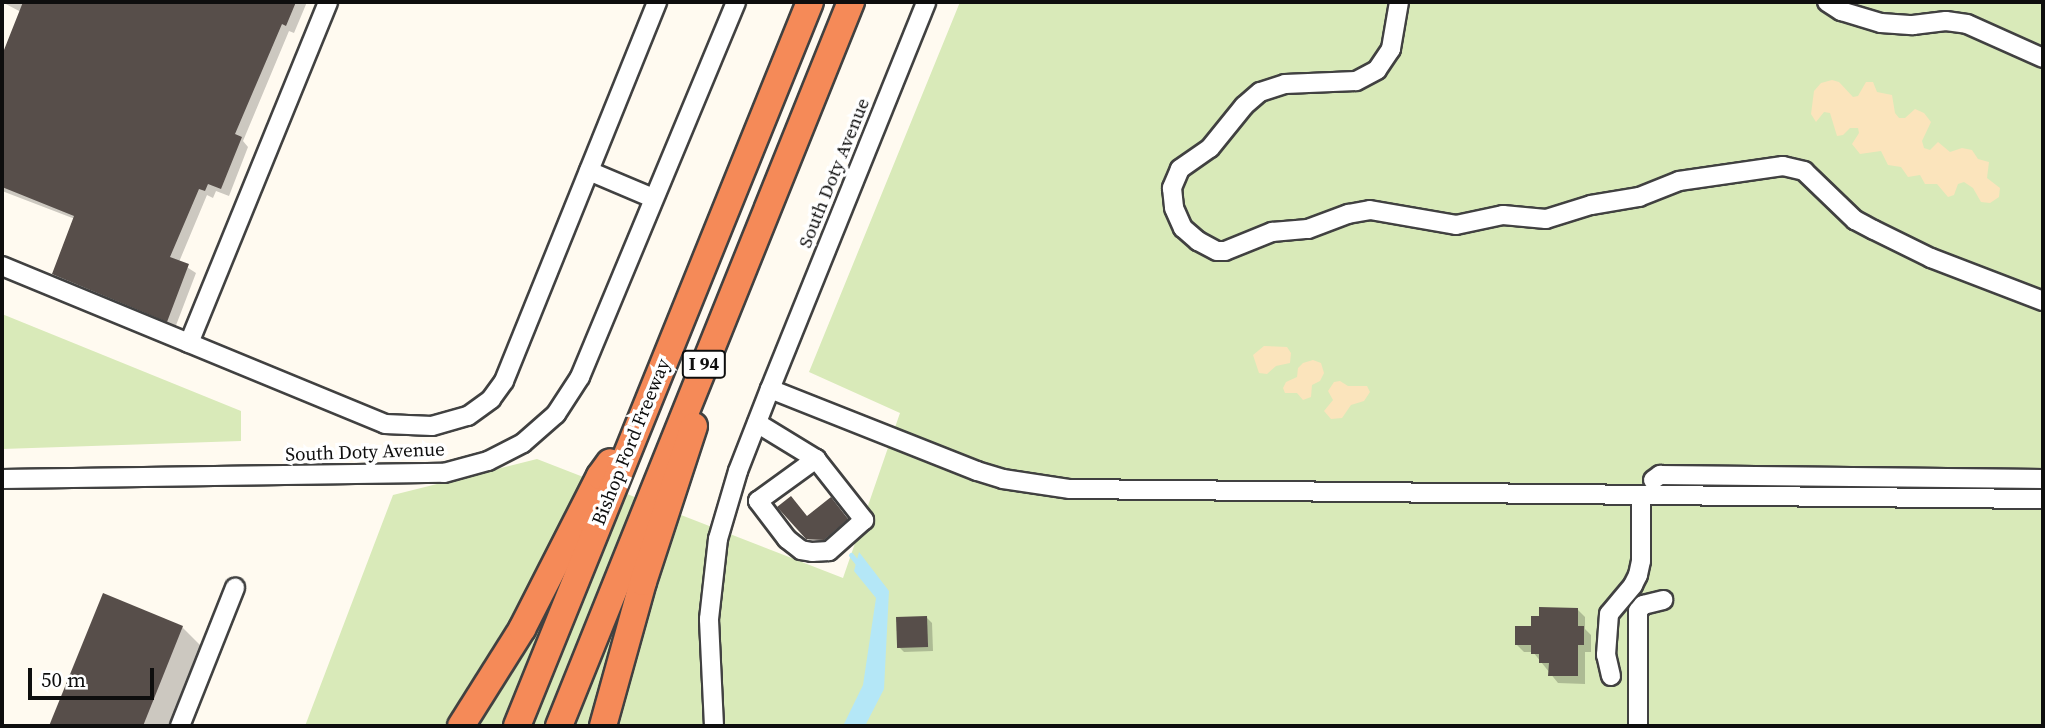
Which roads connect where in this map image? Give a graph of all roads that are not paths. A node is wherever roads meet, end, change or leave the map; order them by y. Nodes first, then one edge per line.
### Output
1 (328, 2) edge
2 (657, 2) edge
3 (736, 2) edge
4 (810, 2) edge
5 (851, 2) edge
6 (926, 2) edge
7 (1399, 2) edge
8 (1827, 2) edge
9 (2043, 58) edge
10 (589, 171) junction
11 (653, 198) junction
12 (2, 266) edge
13 (2043, 301) edge
14 (719, 326) junction
15 (189, 343) junction
16 (770, 389) junction
17 (757, 423) junction
18 (636, 427) junction
19 (816, 459) junction
20 (2043, 479) edge
21 (2, 480) edge
22 (1653, 480) dead end
23 (1641, 496) junction
24 (2043, 499) edge
25 (235, 588) dead end
26 (1663, 600) dead end
27 (1611, 676) dead end
28 (180, 726) edge
29 (461, 726) edge
30 (517, 726) edge
31 (559, 726) edge
32 (603, 726) edge
33 (714, 726) edge
34 (1638, 726) edge

1 - 15 street
2 - 10 street
3 - 11 street, South Doty Avenue
4 - 18 highway, Bishop Ford Freeway / I 94
5 - 14 highway, Bishop Ford Freeway / I 94
6 - 16 street, South Doty Avenue
7 - 13 street
8 - 9 street
10 - 11 street
10 - 15 street
11 - 21 street, South Doty Avenue
12 - 15 street
14 - 31 highway, Bishop Ford Freeway / I 94
14 - 32 highway
16 - 17 street, South Doty Avenue
16 - 23 street
17 - 19 street
17 - 33 street, South Doty Avenue
18 - 29 highway
18 - 30 highway, Bishop Ford Freeway / I 94
19 - 19 street
20 - 22 street
23 - 24 street
23 - 27 street
25 - 28 street
26 - 34 street

